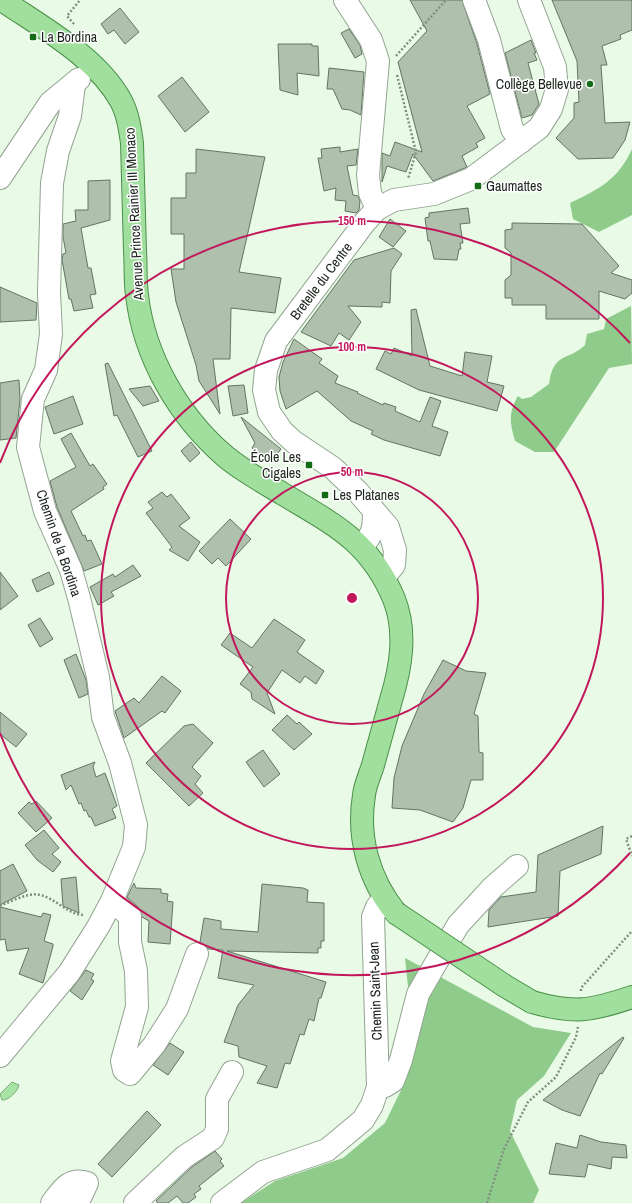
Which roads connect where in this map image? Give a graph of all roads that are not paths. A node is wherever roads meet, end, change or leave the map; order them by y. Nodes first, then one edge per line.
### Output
1 (2, 0) edge
2 (345, 0) edge
3 (474, 0) edge
4 (529, 0) edge
5 (92, 64) junction
6 (74, 84) junction
7 (521, 142) junction
8 (0, 178) edge
9 (378, 209) junction
10 (374, 511) junction
11 (362, 547) junction
12 (384, 577) junction
13 (517, 866) dead end
14 (109, 905) junction
15 (390, 905) junction
16 (197, 954) dead end
17 (632, 998) edge
18 (0, 1056) edge
19 (232, 1072) dead end
20 (378, 1087) junction
21 (52, 1203) edge
22 (75, 1203) edge
23 (135, 1203) edge
24 (222, 1203) edge

1 - 5 main road, Avenue Prince Rainier III Monaco
2 - 9 street
3 - 7 street
4 - 7 street, Bretelle du Centre
5 - 6 street
5 - 11 main road, Avenue Prince Rainier III Monaco
6 - 8 street
6 - 14 street, Chemin de la Bordina
7 - 9 street, Bretelle du Centre
9 - 10 street, Bretelle du Centre
10 - 11 street
10 - 12 street, Bretelle du Centre
11 - 12 main road, Avenue Prince Rainier III Monaco
12 - 15 main road, Avenue Prince Rainier III Monaco
13 - 20 street, Chemin Saint-Jean
14 - 16 street
14 - 18 street, Chemin de la Bordina
15 - 17 main road, Avenue Prince Rainier III Monaco, bridge
15 - 20 street, Chemin Saint-Jean
19 - 23 street
20 - 24 street, Chemin Saint-Jean
21 - 22 street

